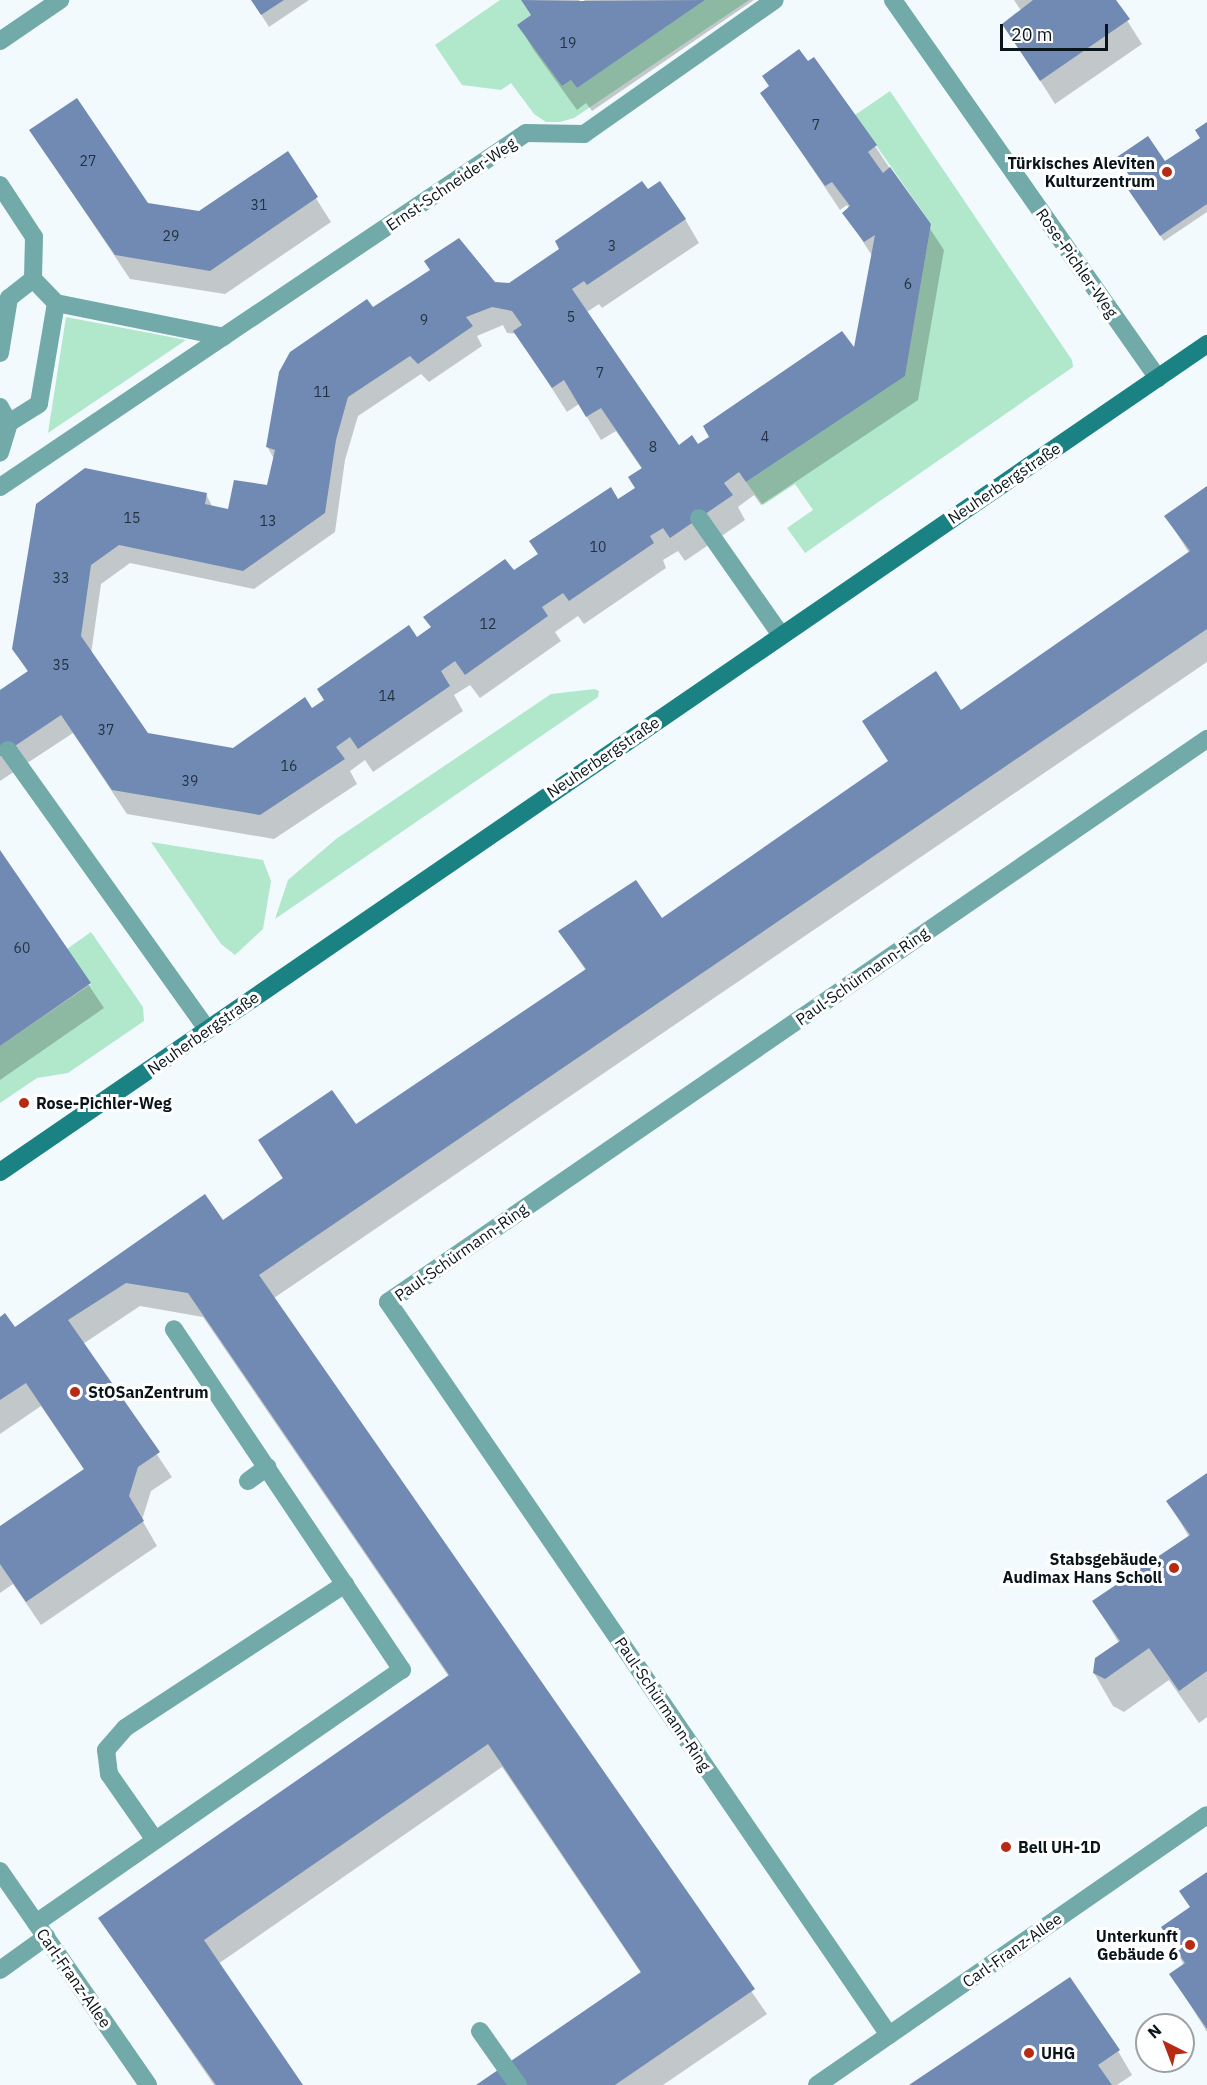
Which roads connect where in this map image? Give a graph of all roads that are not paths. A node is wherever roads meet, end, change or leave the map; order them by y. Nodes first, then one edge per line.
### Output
1 (60, 0) edge
2 (775, 0) edge
3 (893, 0) edge
4 (0, 41) edge
5 (0, 185) edge
6 (33, 279) junction
7 (56, 303) junction
8 (224, 337) junction
9 (1207, 344) edge
10 (0, 353) edge
11 (1158, 379) junction
12 (4, 415) edge
13 (0, 453) edge
14 (0, 487) edge
15 (699, 518) dead end
16 (781, 635) junction
17 (1207, 739) edge
18 (8, 750) dead end
19 (207, 1030) junction
20 (0, 1172) edge
21 (174, 1329) dead end
22 (267, 1467) junction
23 (248, 1481) dead end
24 (345, 1584) junction
25 (1207, 1815) edge
26 (155, 1840) junction
27 (0, 1870) edge
28 (41, 1930) junction
29 (0, 1970) edge
30 (480, 2031) dead end
31 (889, 2035) junction
32 (147, 2085) edge
33 (518, 2085) edge
34 (818, 2085) edge

1 - 4 street
2 - 8 street, Ernst-Schneider-Weg
3 - 11 street, Rose-Pichler-Weg
5 - 6 street
6 - 7 street
6 - 10 street
7 - 8 street
7 - 12 street
8 - 14 street, Ernst-Schneider-Weg
9 - 11 main road, Neuherbergstraße
11 - 16 main road, Neuherbergstraße
12 - 13 street
15 - 16 street
16 - 19 main road, Neuherbergstraße
17 - 31 street, Paul-Schürmann-Ring
18 - 19 street
19 - 20 main road, Neuherbergstraße
21 - 22 street
22 - 23 street
22 - 24 street
24 - 26 street
24 - 26 street
25 - 31 street, Carl-Franz-Allee
26 - 28 street
27 - 28 street, Carl-Franz-Allee
28 - 29 street
28 - 32 street, Carl-Franz-Allee
30 - 33 street
31 - 34 street, Carl-Franz-Allee

